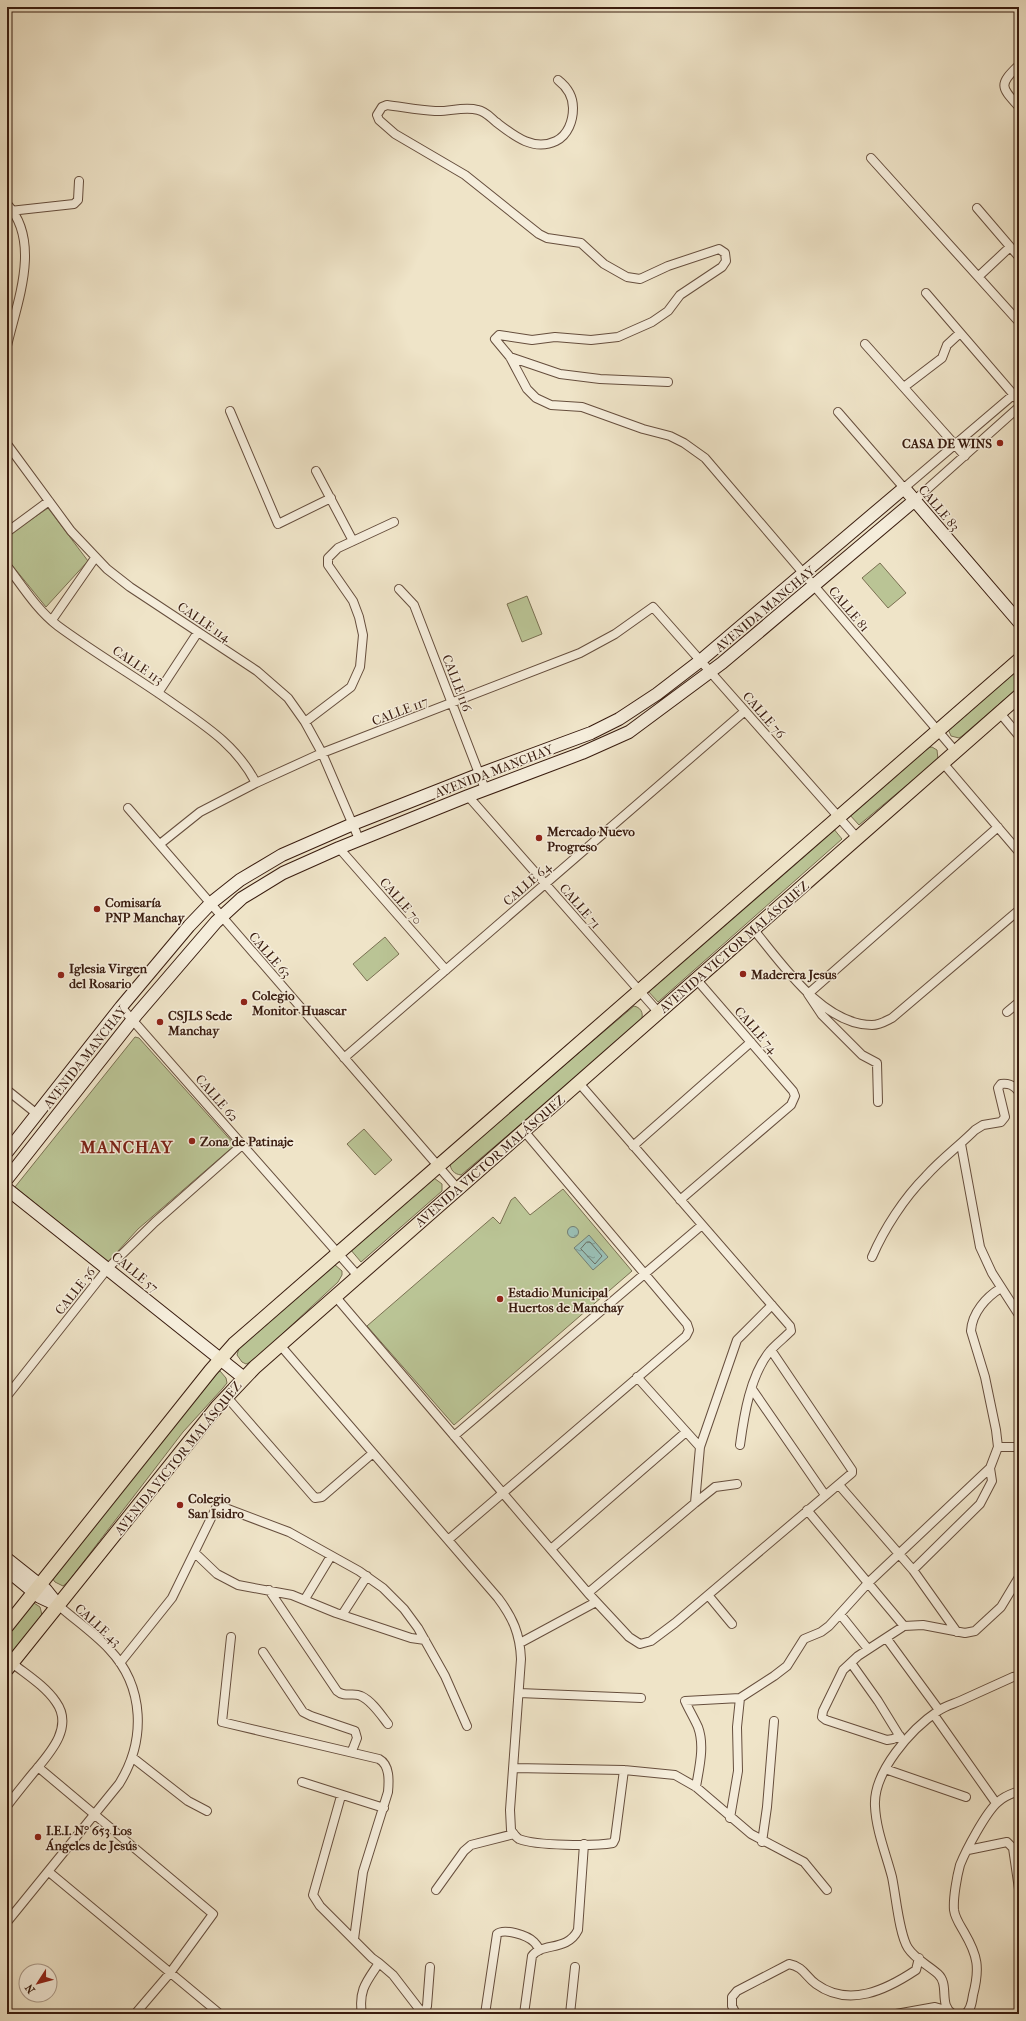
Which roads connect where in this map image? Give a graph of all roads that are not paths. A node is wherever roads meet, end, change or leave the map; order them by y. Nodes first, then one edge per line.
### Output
1 (1019, 65) edge
2 (558, 80) dead end
3 (1019, 107) edge
4 (871, 158) dead end
5 (79, 182) dead end
6 (7, 204) edge
7 (976, 208) dead end
8 (10, 211) edge
9 (1010, 247) junction
10 (1019, 257) edge
11 (979, 276) junction
12 (926, 294) dead end
13 (1019, 322) edge
14 (960, 333) junction
15 (865, 344) dead end
16 (7, 346) edge
17 (510, 357) junction
18 (668, 382) dead end
19 (904, 387) junction
20 (1017, 395) edge
21 (1019, 407) edge
22 (230, 411) dead end
23 (838, 412) dead end
24 (7, 444) edge
25 (955, 446) junction
26 (964, 456) junction
27 (316, 471) dead end
28 (904, 488) junction
29 (331, 498) junction
30 (915, 500) junction
31 (49, 501) junction
32 (394, 522) dead end
33 (7, 532) edge
34 (353, 541) junction
35 (95, 558) junction
36 (7, 566) edge
37 (804, 574) junction
38 (815, 586) junction
39 (399, 589) dead end
40 (653, 607) joint
41 (52, 620) junction
42 (1019, 622) edge
43 (198, 632) junction
44 (1019, 660) edge
45 (700, 661) junction
46 (711, 672) junction
47 (158, 693) junction
48 (1019, 696) edge
49 (452, 704) junction
50 (744, 711) junction
51 (1000, 713) junction
52 (305, 722) junction
53 (938, 731) junction
54 (1019, 736) edge
55 (956, 752) junction
56 (322, 753) junction
57 (943, 763) junction
58 (480, 774) junction
59 (256, 783) junction
60 (485, 789) junction
61 (468, 796) junction
62 (128, 808) dead end
63 (838, 818) junction
64 (353, 824) junction
65 (998, 827) junction
66 (858, 839) junction
67 (359, 840) junction
68 (160, 844) junction
69 (339, 848) junction
70 (1019, 852) edge
71 (545, 884) junction
72 (211, 903) junction
73 (1019, 910) edge
74 (221, 917) junction
75 (754, 930) junction
76 (446, 970) junction
77 (697, 980) junction
78 (639, 991) junction
79 (808, 994) junction
80 (1019, 1002) edge
81 (121, 1007) junction
82 (1006, 1012) dead end
83 (659, 1013) junction
84 (132, 1020) junction
85 (751, 1042) junction
86 (344, 1058) junction
87 (579, 1083) junction
88 (7, 1090) edge
89 (1019, 1092) edge
90 (878, 1102) dead end
91 (37, 1114) junction
92 (524, 1131) junction
93 (961, 1144) junction
94 (242, 1145) junction
95 (633, 1146) junction
96 (7, 1152) edge
97 (438, 1166) junction
98 (7, 1179) edge
99 (7, 1188) edge
100 (458, 1188) junction
101 (680, 1200) junction
102 (702, 1225) junction
103 (338, 1253) junction
104 (872, 1257) dead end
105 (108, 1268) junction
106 (645, 1273) junction
107 (358, 1276) junction
108 (1001, 1288) junction
109 (335, 1296) junction
110 (772, 1305) junction
111 (1019, 1315) edge
112 (280, 1345) junction
113 (771, 1350) junction
114 (220, 1358) junction
115 (637, 1377) junction
116 (244, 1378) junction
117 (752, 1389) junction
118 (7, 1396) edge
119 (226, 1396) junction
120 (686, 1432) junction
121 (454, 1436) junction
122 (740, 1445) dead end
123 (700, 1447) junction
124 (998, 1447) junction
125 (1019, 1447) edge
126 (373, 1453) junction
127 (990, 1468) junction
128 (737, 1484) dead end
129 (839, 1484) junction
130 (716, 1487) junction
131 (696, 1488) junction
132 (502, 1493) junction
133 (825, 1495) junction
134 (695, 1502) junction
135 (807, 1510) junction
136 (448, 1540) junction
137 (551, 1549) junction
138 (195, 1553) junction
139 (900, 1554) junction
140 (331, 1556) junction
141 (7, 1559) edge
142 (7, 1570) edge
143 (913, 1570) junction
144 (367, 1576) junction
145 (1019, 1577) edge
146 (868, 1583) junction
147 (37, 1589) junction
148 (270, 1590) junction
149 (588, 1593) junction
150 (708, 1595) junction
151 (305, 1599) junction
152 (596, 1602) junction
153 (58, 1605) junction
154 (840, 1614) junction
155 (342, 1615) junction
156 (732, 1624) dead end
157 (7, 1626) edge
158 (904, 1626) junction
159 (957, 1632) junction
160 (231, 1637) dead end
161 (886, 1639) junction
162 (424, 1640) junction
163 (520, 1643) junction
164 (868, 1649) junction
165 (263, 1652) dead end
166 (120, 1662) junction
167 (851, 1663) junction
168 (9, 1666) edge
169 (1019, 1676) edge
170 (519, 1693) junction
171 (641, 1698) dead end
172 (740, 1698) junction
173 (936, 1713) junction
174 (774, 1721) dead end
175 (388, 1724) dead end
176 (466, 1726) dead end
177 (902, 1739) junction
178 (352, 1752) junction
179 (133, 1758) junction
180 (38, 1767) junction
181 (514, 1768) junction
182 (885, 1769) junction
183 (624, 1770) junction
184 (302, 1782) dead end
185 (696, 1787) junction
186 (1019, 1791) edge
187 (341, 1796) junction
188 (966, 1797) dead end
189 (996, 1803) junction
190 (7, 1806) edge
191 (384, 1808) junction
192 (207, 1811) dead end
193 (95, 1815) junction
194 (730, 1818) junction
195 (514, 1834) junction
196 (762, 1842) junction
197 (584, 1844) junction
198 (968, 1850) junction
199 (48, 1872) junction
200 (1018, 1876) edge
201 (1019, 1889) edge
202 (436, 1890) dead end
203 (828, 1890) dead end
204 (7, 1922) edge
205 (354, 1939) junction
206 (540, 1950) junction
207 (919, 1958) junction
208 (380, 1963) junction
209 (575, 1967) dead end
210 (430, 1968) dead end
211 (170, 1973) junction
212 (951, 2013) edge
213 (135, 2014) edge
214 (220, 2014) edge
215 (362, 2014) edge
216 (423, 2014) edge
217 (485, 2014) edge
218 (524, 2014) edge
219 (570, 2014) edge
220 (736, 2014) edge
221 (896, 2014) edge
222 (964, 2014) edge

1 - 3 street
2 - 17 street, CALLE 81
4 - 11 street
5 - 8 street
6 - 8 street
7 - 9 street
8 - 16 street
9 - 10 street
9 - 11 street
11 - 13 street
12 - 14 street
14 - 19 street
14 - 20 street
15 - 19 street
17 - 18 street
17 - 37 street, CALLE 81
19 - 25 street
20 - 25 street, AVENIDA MANCHAY
21 - 26 street, AVENIDA MANCHAY
22 - 29 street
23 - 28 street, CALLE 83
24 - 31 street, CALLE 114
25 - 26 street
25 - 28 street, AVENIDA MANCHAY
26 - 30 street, AVENIDA MANCHAY
27 - 29 street
28 - 30 street, CALLE 83
28 - 37 street, AVENIDA MANCHAY
29 - 34 street
30 - 38 street, AVENIDA MANCHAY
30 - 42 street, CALLE 83
31 - 33 street
31 - 35 street, CALLE 114
32 - 34 street
34 - 52 street
35 - 41 street
35 - 43 street, CALLE 114
36 - 41 street, CALLE 113
37 - 38 street, CALLE 81
37 - 45 street, AVENIDA MANCHAY
38 - 46 street, AVENIDA MANCHAY
38 - 53 street, CALLE 81
39 - 49 street, CALLE 116
40 - 45 street, CALLE 76
40 - 49 street, CALLE 117
41 - 47 street, CALLE 113
43 - 47 street
43 - 52 street, CALLE 114
44 - 53 main road
45 - 46 street, CALLE 76
45 - 58 street, AVENIDA MANCHAY
46 - 50 street, CALLE 76
46 - 60 street, AVENIDA MANCHAY
47 - 59 street, CALLE 113
48 - 51 main road, AVENIDA VICTOR MALÁSQUEZ
49 - 56 street, CALLE 117
49 - 58 street, CALLE 116
50 - 63 street, CALLE 76
50 - 71 street, CALLE 64
51 - 54 street
51 - 55 main road, AVENIDA VICTOR MALÁSQUEZ
52 - 56 street, CALLE 114
53 - 55 street, CALLE 81
53 - 63 main road
55 - 57 main road, AVENIDA VICTOR MALÁSQUEZ
56 - 59 street, CALLE 117
56 - 64 street, CALLE 114
57 - 65 street
57 - 66 main road, AVENIDA VICTOR MALÁSQUEZ
58 - 60 street, CALLE 116
58 - 64 street, AVENIDA MANCHAY
59 - 68 street, CALLE 117
60 - 61 street, AVENIDA MANCHAY
61 - 67 street, AVENIDA MANCHAY
61 - 71 street, CALLE 71
62 - 68 street, CALLE 63
63 - 66 street, CALLE 76
63 - 78 main road
64 - 67 street, CALLE 114
64 - 72 street, AVENIDA MANCHAY
65 - 70 street
65 - 79 street
66 - 75 main road, AVENIDA VICTOR MALÁSQUEZ
67 - 69 street, AVENIDA MANCHAY
68 - 72 street, CALLE 63
69 - 74 street, AVENIDA MANCHAY
69 - 76 street, CALLE 70
71 - 76 street, CALLE 64
71 - 78 street, CALLE 71
72 - 74 street, CALLE 63
72 - 81 street, AVENIDA MANCHAY
73 - 79 street
74 - 84 street, AVENIDA MANCHAY
74 - 86 street, CALLE 63
75 - 77 main road, AVENIDA VICTOR MALÁSQUEZ
75 - 79 street
76 - 86 street, CALLE 64
77 - 83 main road, AVENIDA VICTOR MALÁSQUEZ
77 - 85 street, CALLE 74
78 - 83 street, CALLE 71
78 - 97 main road
79 - 90 street
80 - 82 street
81 - 84 street, CALLE 62
81 - 91 street, AVENIDA MANCHAY
83 - 87 main road, AVENIDA VICTOR MALÁSQUEZ
84 - 94 street, CALLE 62
84 - 98 street, AVENIDA MANCHAY
85 - 95 street
85 - 101 street, CALLE 74
86 - 97 street, CALLE 63
87 - 92 main road, AVENIDA VICTOR MALÁSQUEZ
87 - 95 street
88 - 91 street
89 - 93 street
91 - 96 street, AVENIDA MANCHAY
92 - 100 main road, AVENIDA VICTOR MALÁSQUEZ
92 - 106 street
93 - 104 street
93 - 108 street
94 - 103 street, CALLE 62
94 - 105 street, CALLE 36
95 - 101 street
97 - 100 street, CALLE 63
97 - 103 main road
99 - 105 street, CALLE 57
100 - 107 main road, AVENIDA VICTOR MALÁSQUEZ
101 - 102 street
102 - 106 street
102 - 110 street
103 - 107 street, CALLE 62
103 - 114 main road
105 - 114 street, CALLE 57
105 - 118 street, CALLE 36
106 - 115 street
106 - 121 street
107 - 109 main road, AVENIDA VICTOR MALÁSQUEZ
108 - 111 street
108 - 124 street
109 - 112 main road, AVENIDA VICTOR MALÁSQUEZ
109 - 121 street
110 - 113 street
110 - 123 street
112 - 116 main road, AVENIDA VICTOR MALÁSQUEZ
112 - 126 street
113 - 117 street
113 - 129 street
114 - 116 street, CALLE 57
114 - 147 main road
115 - 120 street
115 - 132 street
116 - 119 main road, AVENIDA VICTOR MALÁSQUEZ
117 - 122 street
117 - 133 street
119 - 126 street
119 - 153 main road, AVENIDA VICTOR MALÁSQUEZ
120 - 123 street
120 - 137 street
121 - 132 street
123 - 131 street
124 - 125 street
124 - 127 street
126 - 136 street
127 - 139 street
127 - 143 street
128 - 130 street
129 - 133 street
129 - 139 street
130 - 131 street
130 - 134 street
131 - 134 street
132 - 136 street
132 - 137 street
133 - 135 street
134 - 149 street
135 - 146 street
135 - 150 street
136 - 163 street
137 - 149 street
138 - 140 street
138 - 148 street
138 - 166 street
139 - 143 street
139 - 146 street
140 - 144 street
140 - 151 street
141 - 147 street
142 - 147 street
143 - 159 street
144 - 155 street
144 - 162 street
145 - 159 street
146 - 154 street
146 - 158 street
147 - 153 street
147 - 157 main road
148 - 151 street
148 - 175 street
149 - 152 street
150 - 152 street
150 - 156 street
151 - 155 street
152 - 163 street
153 - 166 street, CALLE 43
153 - 168 main road, AVENIDA VICTOR MALÁSQUEZ
154 - 164 street
154 - 172 street
155 - 162 street
158 - 159 street
158 - 161 street
160 - 178 street
161 - 164 street
161 - 173 street
162 - 176 street
163 - 170 street
164 - 167 street
165 - 178 street
166 - 179 street, CALLE 43
167 - 177 street
167 - 177 street
168 - 180 street
169 - 173 street
170 - 171 street
170 - 181 street
172 - 185 street
172 - 194 street
173 - 177 street
173 - 189 street
174 - 196 street
177 - 182 street
178 - 191 street
179 - 192 street
179 - 193 street, CALLE 43
180 - 190 street
180 - 193 street
181 - 183 street
181 - 195 street
182 - 188 street
182 - 207 street
183 - 185 street
183 - 197 street
184 - 187 street
185 - 194 street
186 - 189 street
187 - 191 street
187 - 205 street
189 - 198 street
191 - 205 street
193 - 199 street, CALLE 43
193 - 211 street
194 - 196 street
195 - 197 street
195 - 202 street
196 - 203 street
197 - 206 street
198 - 200 street
198 - 222 street
199 - 204 street, CALLE 43
199 - 211 street
200 - 201 street
205 - 208 street
206 - 217 street
206 - 218 street
207 - 212 street
207 - 220 street
208 - 215 street
208 - 216 street
209 - 219 street
210 - 216 street
211 - 213 street
211 - 214 street
212 - 221 street

